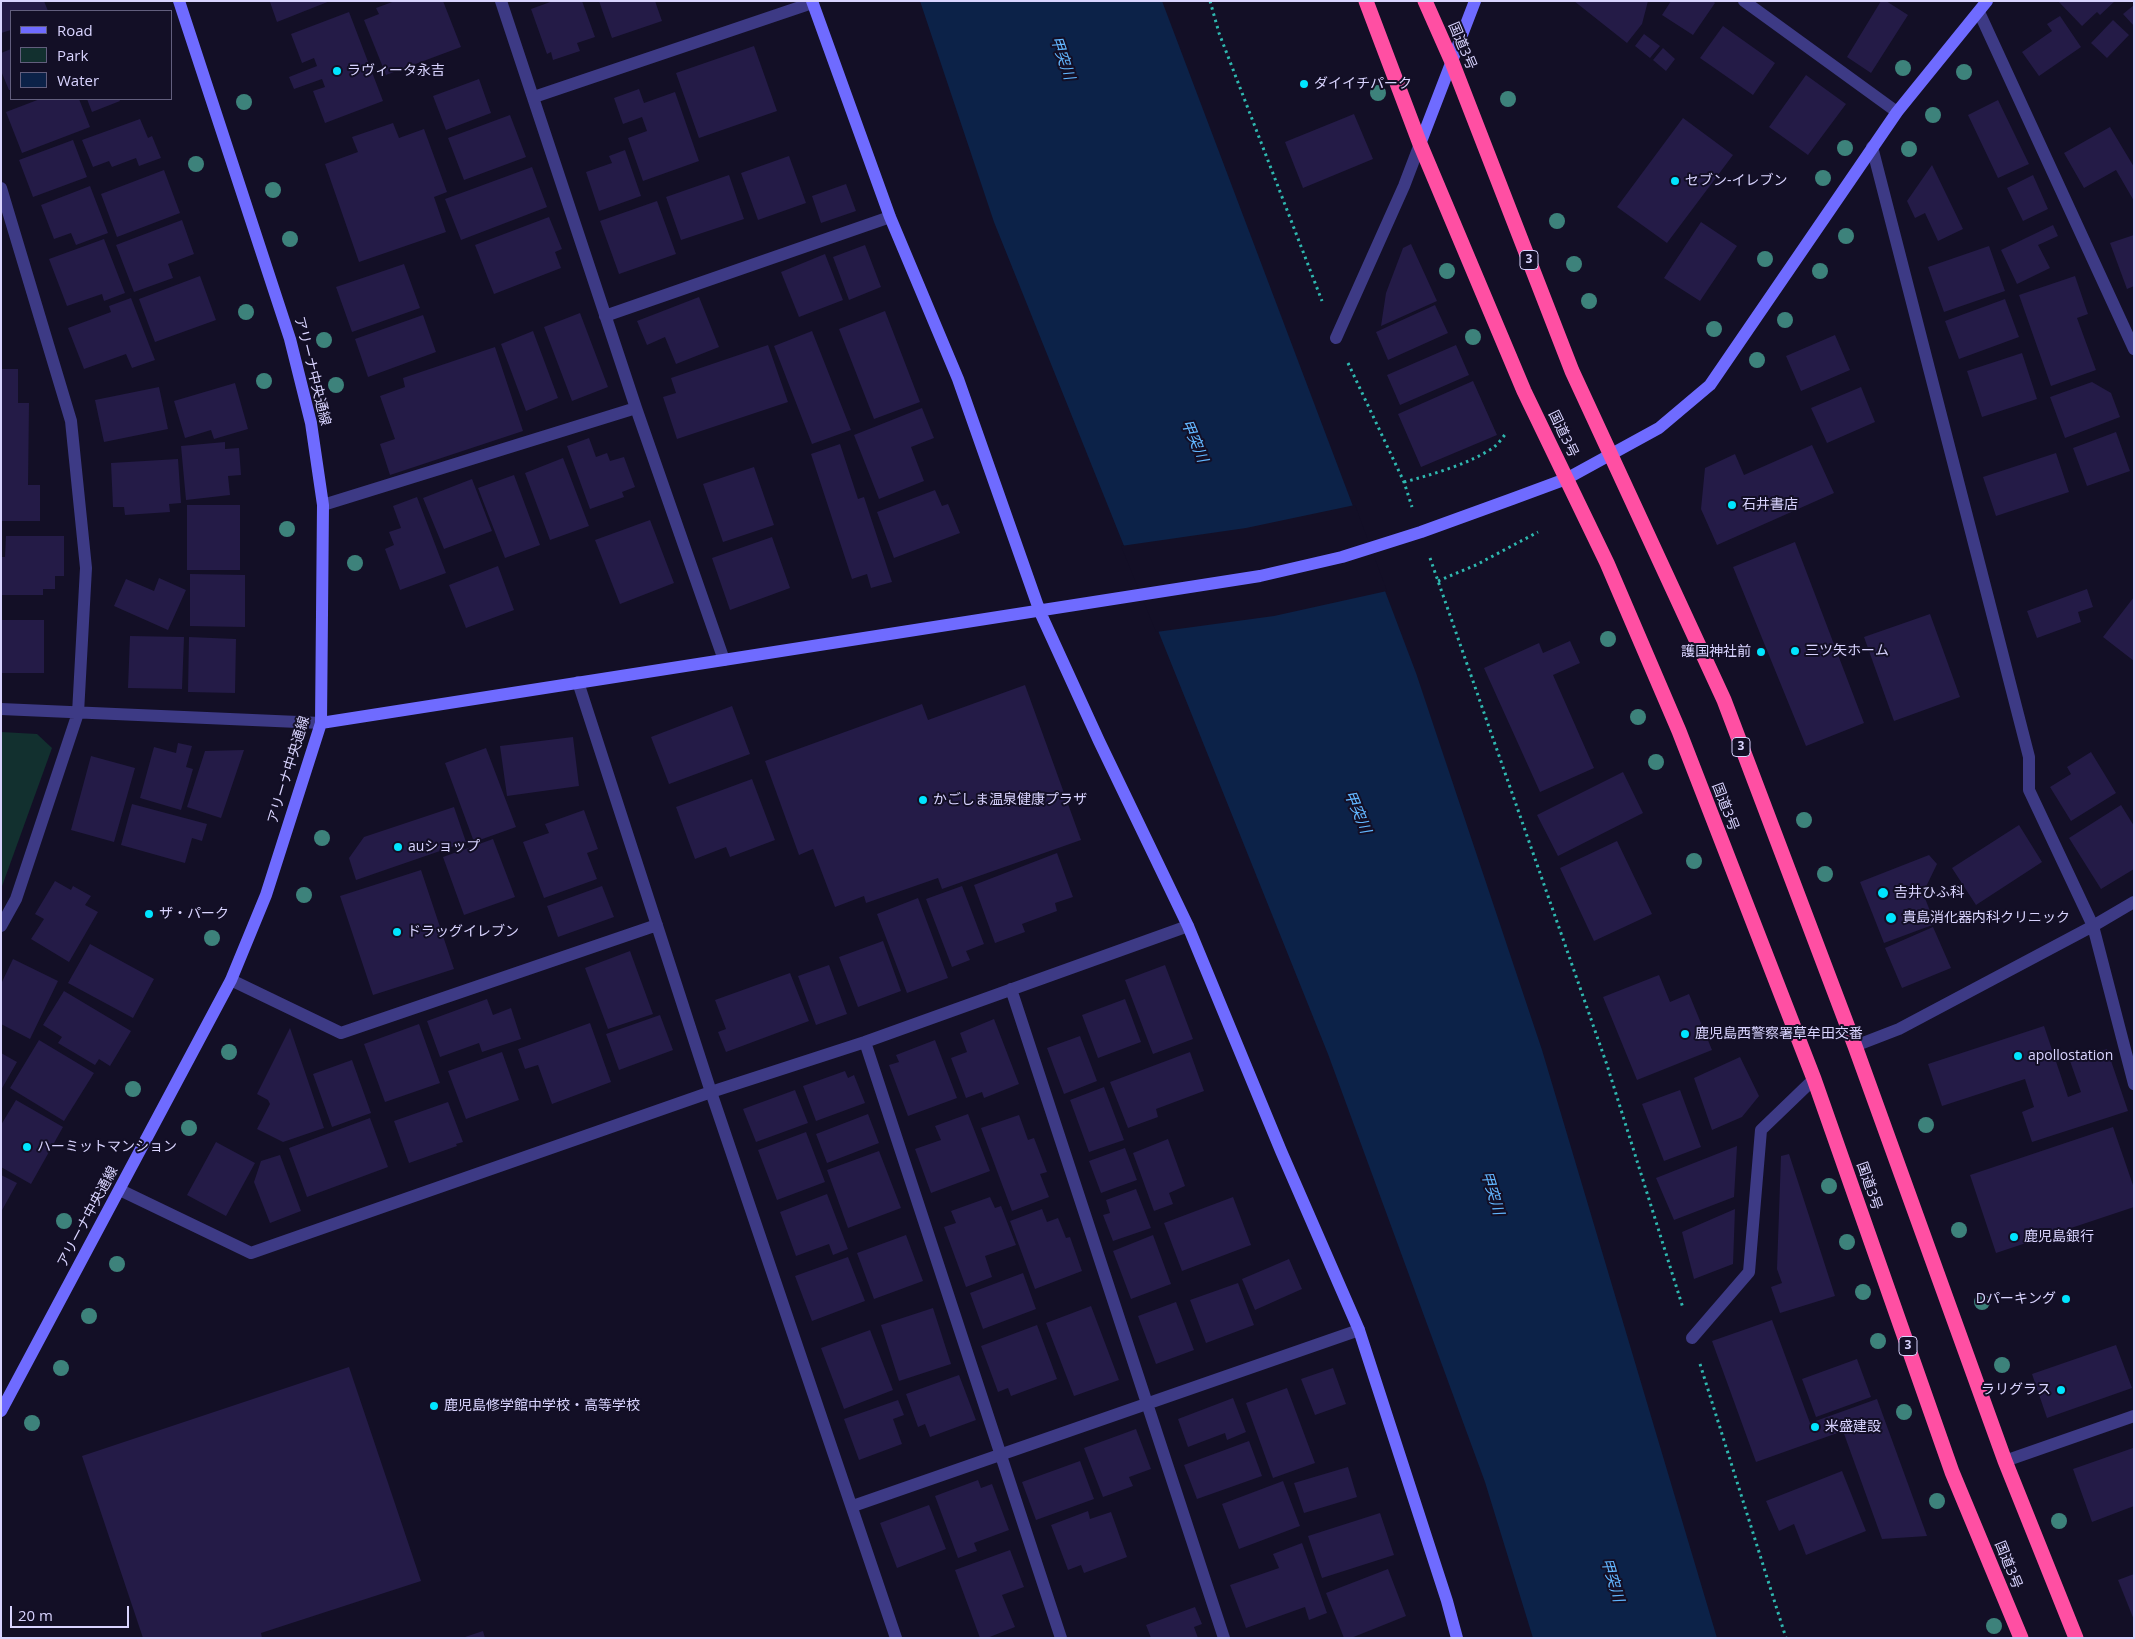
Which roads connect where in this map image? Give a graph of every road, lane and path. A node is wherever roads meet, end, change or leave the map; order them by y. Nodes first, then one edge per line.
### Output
1 (179, 1) edge
2 (502, 1) edge
3 (1210, 1) edge
4 (1366, 1) edge
5 (1425, 1) edge
6 (1475, 1) edge
7 (1744, 1) edge
8 (1987, 1) edge
9 (812, 2) edge
10 (1979, 12) junction
11 (1452, 62) junction
12 (534, 97) junction
13 (1897, 112) junction
14 (1420, 144) junction
15 (1872, 147) junction
16 (1, 188) edge
17 (890, 216) junction
18 (605, 316) junction
19 (1336, 338) junction
20 (2134, 349) edge
21 (636, 408) junction
22 (1507, 432) dead end
23 (1611, 456) junction
24 (1566, 478) junction
25 (1404, 482) junction
26 (323, 505) junction
27 (1421, 532) junction
28 (1538, 532) dead end
29 (1438, 581) junction
30 (1040, 612) junction
31 (724, 660) junction
32 (578, 682) junction
33 (1, 709) edge
34 (78, 713) junction
35 (321, 723) junction
36 (2134, 902) edge
37 (657, 925) junction
38 (1, 926) edge
39 (1188, 926) junction
40 (2093, 926) junction
41 (231, 980) junction
42 (1011, 989) junction
43 (864, 1042) junction
44 (1855, 1046) junction
45 (1814, 1079) junction
46 (2134, 1084) edge
47 (711, 1092) junction
48 (120, 1190) junction
49 (1359, 1330) junction
50 (1692, 1338) junction
51 (1147, 1404) junction
52 (1, 1411) edge
53 (2134, 1416) edge
54 (1000, 1455) junction
55 (2005, 1461) junction
56 (853, 1506) junction
57 (896, 1638) edge
58 (1061, 1638) edge
59 (1224, 1638) edge
60 (1457, 1638) edge
61 (1786, 1638) edge
62 (2021, 1638) edge
63 (2076, 1638) edge

1 - 26 street, アリーナ中央通線
2 - 12 street
3 - 19 path
4 - 14 highway, 国道3号 / 3
5 - 11 highway, 国道3号 / 3
6 - 11 street
7 - 13 street
8 - 10 street
9 - 12 street
9 - 17 street
10 - 13 street
10 - 20 street
11 - 14 street
11 - 23 highway, 国道3号 / 3
12 - 18 street
13 - 15 street
14 - 19 street
14 - 24 highway, 国道3号 / 3
15 - 23 street
15 - 40 street
16 - 34 street
17 - 18 street
17 - 30 street
18 - 21 street
19 - 25 path
21 - 26 street
21 - 31 street
22 - 25 path
23 - 24 street
23 - 44 highway, 国道3号 / 3
24 - 27 street
24 - 45 highway, 国道3号 / 3
25 - 27 path
26 - 35 street, アリーナ中央通線
27 - 29 path
27 - 30 street
28 - 29 path
29 - 50 path
30 - 31 street
30 - 39 street
31 - 32 street
32 - 35 street
32 - 37 street
33 - 34 street
34 - 35 street
34 - 38 street
35 - 41 street, アリーナ中央通線
36 - 40 street
37 - 41 street
37 - 47 street
39 - 42 street
39 - 49 street
40 - 44 street
40 - 46 street
41 - 48 street, アリーナ中央通線
42 - 43 street
42 - 51 street
43 - 47 street
43 - 54 street
44 - 55 highway, 国道3号 / 3
45 - 50 street
45 - 62 highway, 国道3号 / 3
47 - 48 street
47 - 56 street
48 - 52 street, アリーナ中央通線
49 - 51 street
49 - 60 street
50 - 61 path
51 - 54 street
51 - 59 street
53 - 55 street
54 - 56 street
54 - 58 street
55 - 63 highway, 国道3号 / 3
56 - 57 street

